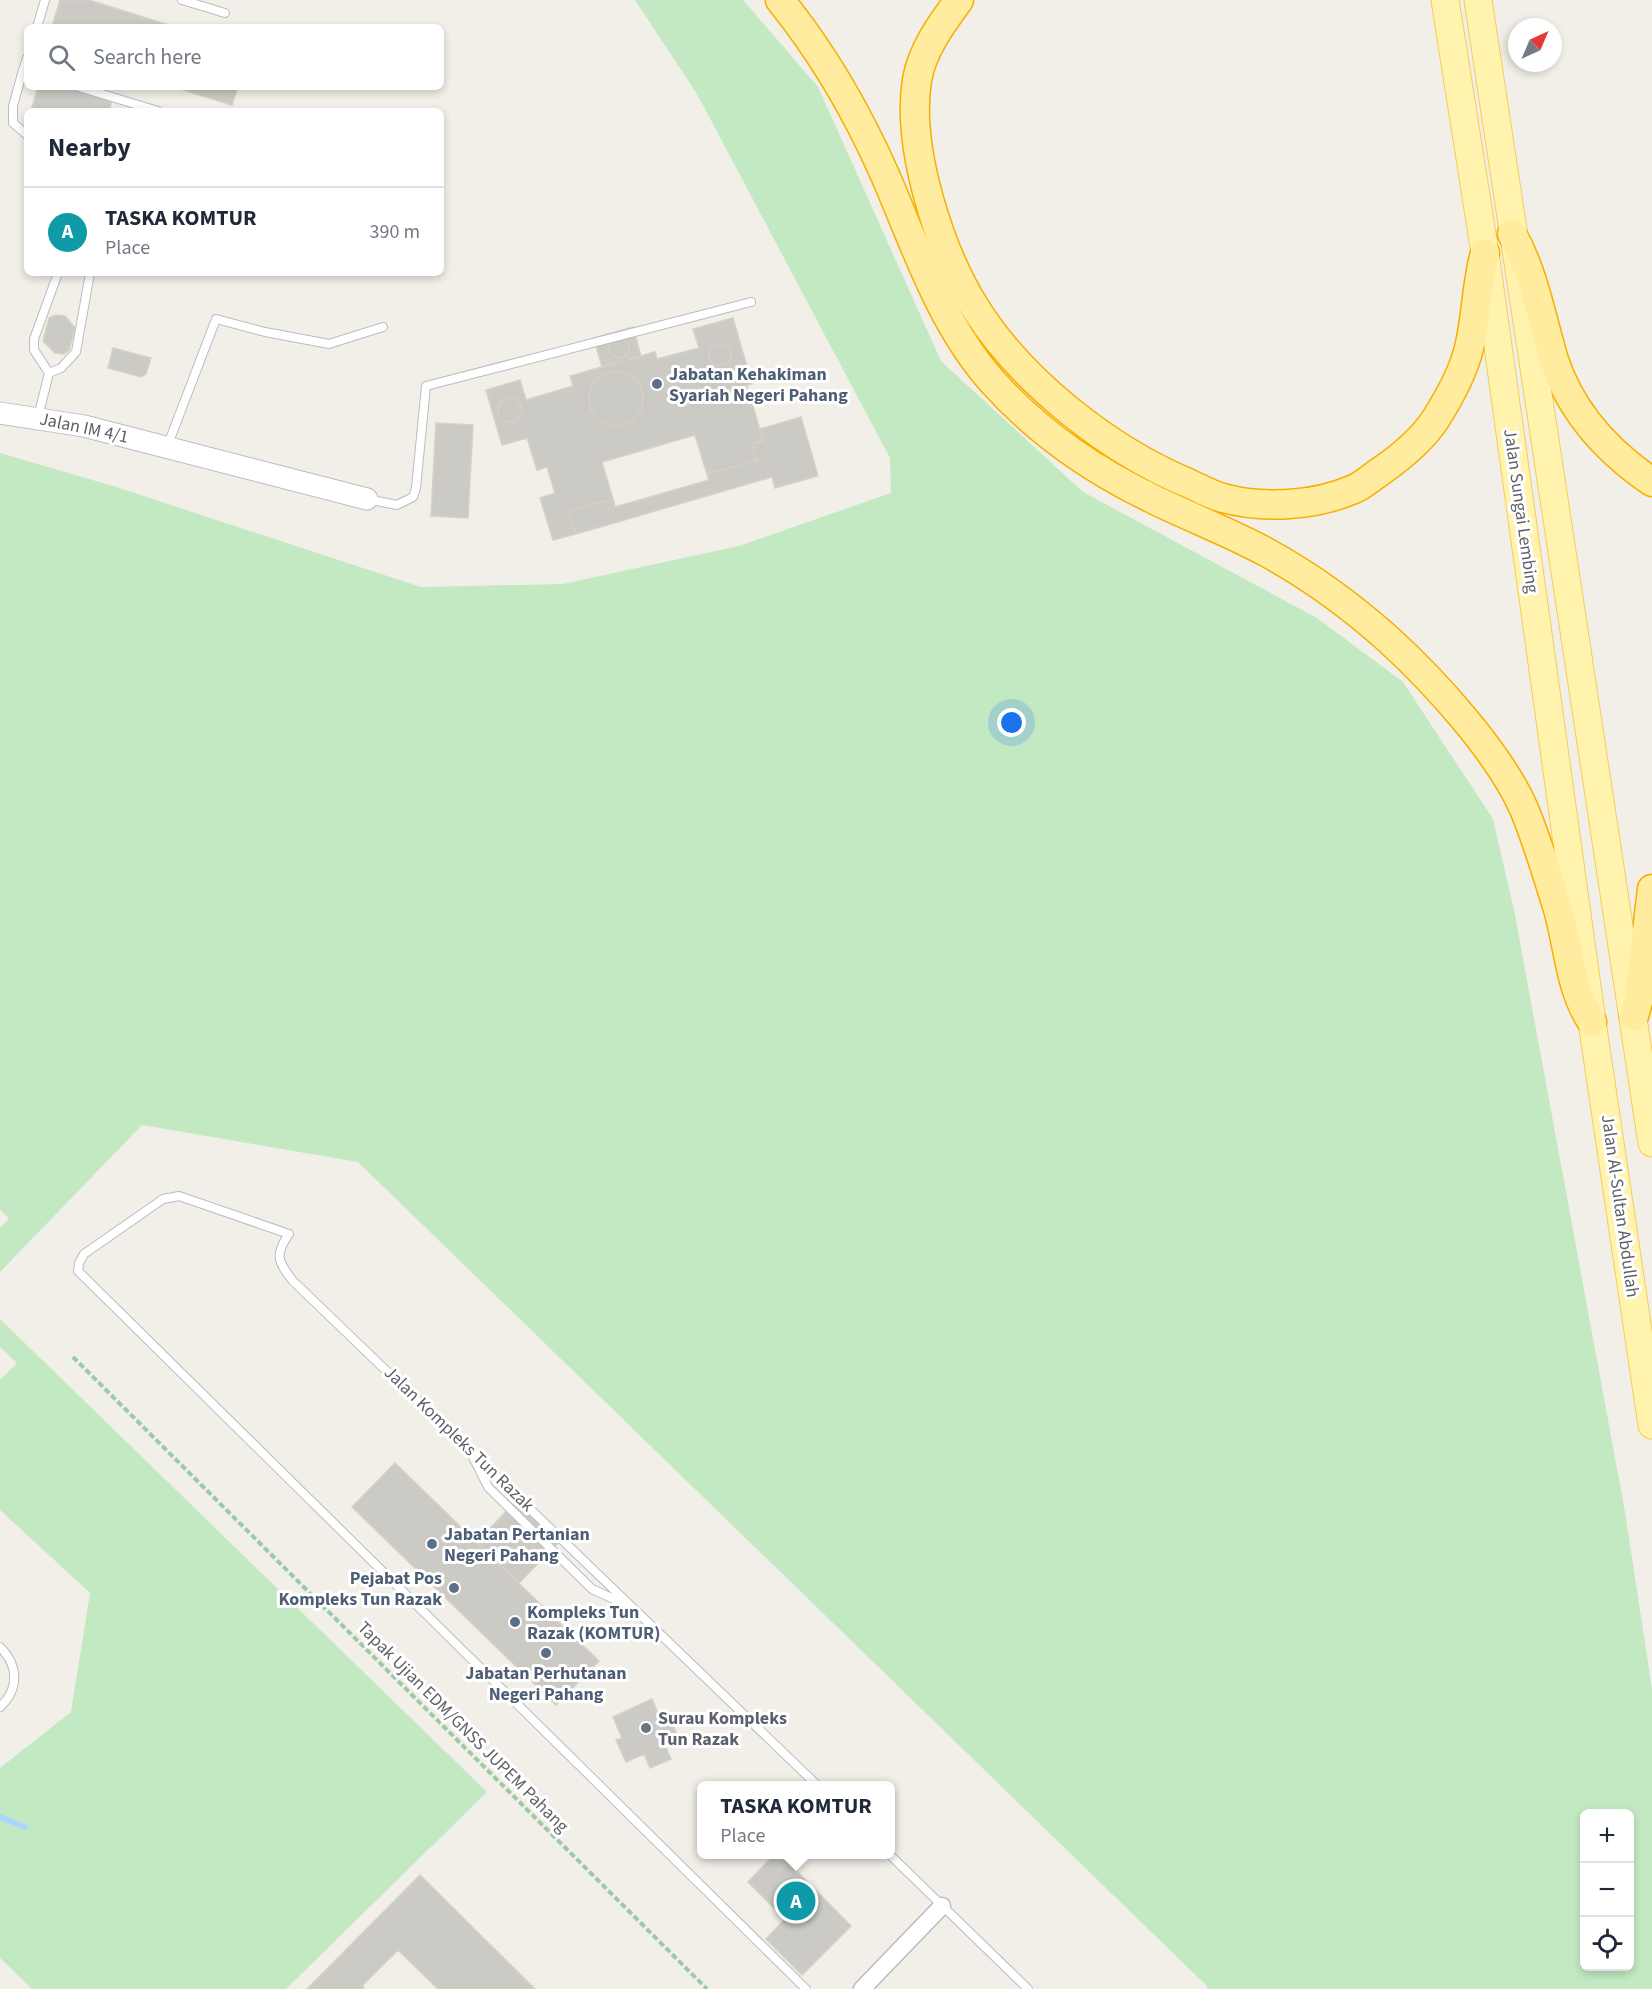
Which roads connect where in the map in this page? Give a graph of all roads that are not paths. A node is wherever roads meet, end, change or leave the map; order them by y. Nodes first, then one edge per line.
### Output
1 (45, 0) edge
2 (182, 0) edge
3 (780, 0) edge
4 (959, 0) edge
5 (1445, 0) edge
6 (1478, 0) edge
7 (225, 13) dead end
8 (38, 24) edge
9 (24, 73) edge
10 (89, 90) edge
11 (148, 108) edge
12 (24, 132) edge
13 (1512, 234) junction
14 (1485, 253) junction
15 (57, 276) edge
16 (89, 276) edge
17 (751, 302) dead end
18 (383, 327) dead end
19 (48, 373) junction
20 (0, 413) edge
21 (38, 417) junction
22 (166, 448) junction
23 (1652, 482) edge
24 (367, 499) joint
25 (1652, 889) edge
26 (1634, 1016) junction
27 (1592, 1022) junction
28 (1652, 1143) edge
29 (1652, 1425) edge
30 (467, 1446) junction
31 (635, 1608) junction
32 (0, 1647) edge
33 (0, 1707) edge
34 (814, 1781) edge
35 (895, 1859) edge
36 (942, 1906) junction
37 (806, 1989) edge
38 (862, 1989) edge
39 (1028, 1989) edge

1 - 8 lane
2 - 7 lane
3 - 27 highway
4 - 14 highway
5 - 14 main road, Jalan Sungai Lembing
6 - 13 main road, Jalan Sungai Lembing
9 - 12 lane
10 - 11 lane
13 - 23 highway
13 - 26 main road, Jalan Sungai Lembing
14 - 27 main road, Jalan Sungai Lembing
15 - 19 lane
16 - 19 lane
17 - 24 lane
18 - 22 lane
19 - 21 lane
20 - 21 street, Jalan IM 4/1
21 - 22 street, Jalan IM 4/1
22 - 24 street, Jalan IM 4/1
25 - 26 highway
26 - 28 main road
27 - 29 main road, Jalan Al-Sultan Abdullah
30 - 31 lane, Jalan Kompleks Tun Razak
30 - 31 lane
30 - 37 lane, Jalan Kompleks Tun Razak
31 - 34 lane, Jalan Kompleks Tun Razak
32 - 33 lane
35 - 36 lane
36 - 38 street
36 - 39 lane

